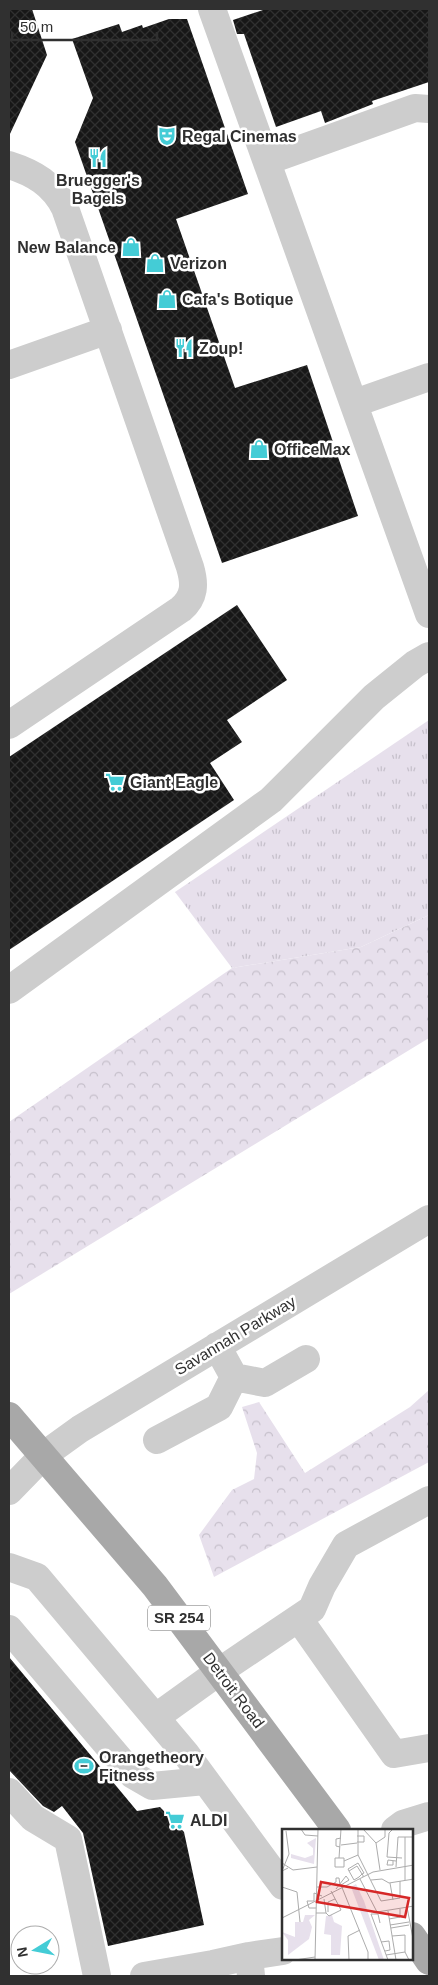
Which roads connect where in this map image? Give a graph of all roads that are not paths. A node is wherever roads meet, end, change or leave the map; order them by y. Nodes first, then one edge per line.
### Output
1 (212, 9) edge
2 (429, 109) edge
3 (267, 161) junction
4 (9, 165) edge
5 (108, 330) junction
6 (9, 365) edge
7 (429, 377) edge
8 (355, 403) junction
9 (425, 585) edge
10 (429, 614) edge
11 (429, 656) edge
12 (9, 725) edge
13 (9, 990) edge
14 (429, 1219) edge
15 (217, 1346) junction
16 (306, 1359) dead end
17 (234, 1377) junction
18 (9, 1416) edge
19 (157, 1440) dead end
20 (44, 1456) junction
21 (9, 1491) edge
22 (429, 1500) edge
23 (9, 1566) edge
24 (299, 1619) junction
25 (9, 1629) edge
26 (220, 1671) junction
27 (156, 1717) junction
28 (429, 1748) edge
29 (205, 1780) junction
30 (9, 1792) edge
31 (429, 1816) edge
32 (336, 1829) edge
33 (396, 1829) edge
34 (282, 1885) edge
35 (413, 1937) edge
36 (282, 1951) edge
37 (429, 1961) edge
38 (250, 1966) edge
39 (97, 1976) edge
40 (144, 1976) edge

1 - 3 street
2 - 3 street
3 - 8 street
4 - 5 street
5 - 6 street
5 - 12 street
7 - 8 street
8 - 9 street
9 - 10 street
11 - 13 street
14 - 15 street, Savannah Parkway
15 - 17 street
15 - 20 street, Savannah Parkway
16 - 17 street
17 - 19 street
18 - 20 main road, Detroit Road / SR 254
20 - 21 street, Savannah Parkway
20 - 26 main road, Detroit Road / SR 254
22 - 24 street
23 - 27 street
24 - 26 street
24 - 28 street
25 - 29 street
26 - 27 street
26 - 32 main road, Detroit Road / SR 254
27 - 29 street
29 - 34 street
30 - 39 street
31 - 33 street
35 - 37 main road
36 - 38 street
38 - 40 street

